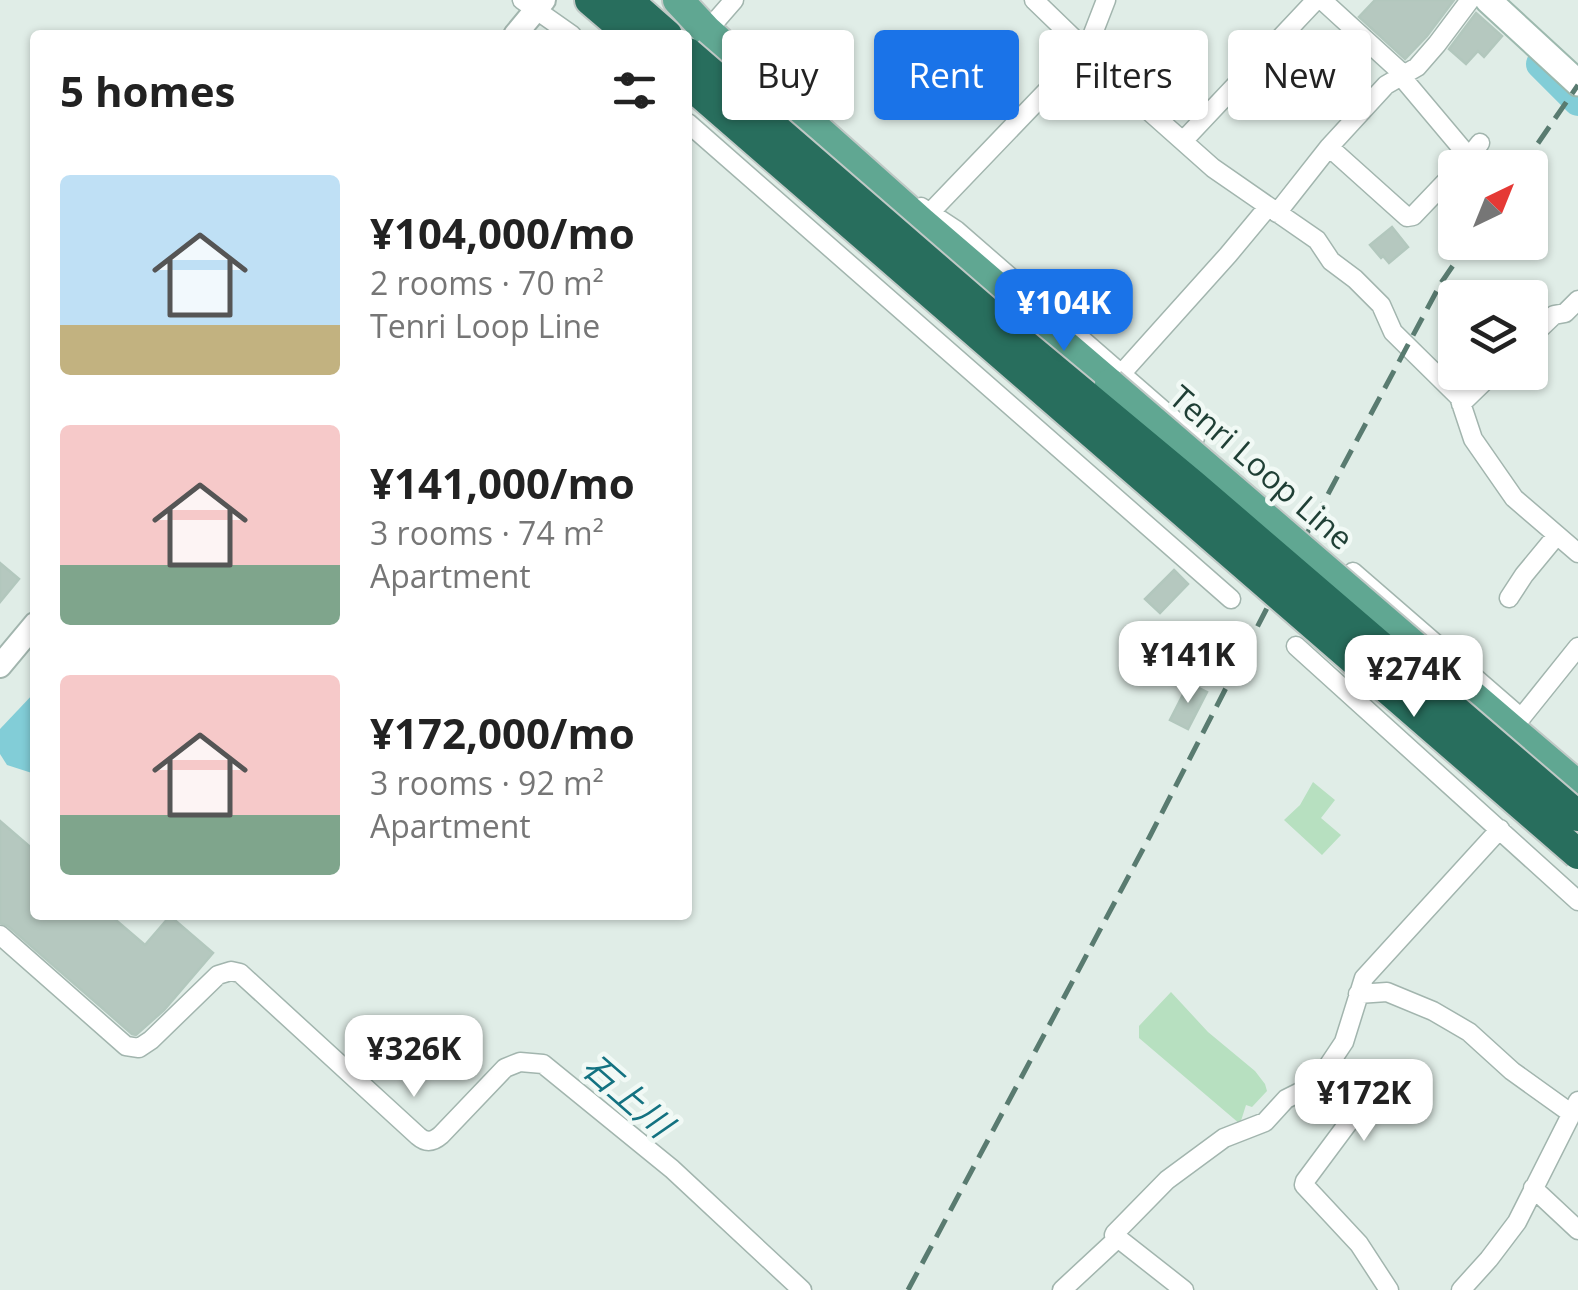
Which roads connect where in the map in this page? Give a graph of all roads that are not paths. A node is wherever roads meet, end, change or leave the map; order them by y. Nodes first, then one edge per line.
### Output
1 (590, 0) edge
2 (627, 0) edge
3 (678, 0) edge
4 (734, 0) edge
5 (1034, 0) edge
6 (1106, 0) edge
7 (1319, 0) edge
8 (1475, 2) edge
9 (534, 4) edge
10 (518, 30) edge
11 (566, 30) edge
12 (625, 30) edge
13 (661, 30) edge
14 (692, 30) edge
15 (1066, 30) edge
16 (1095, 30) edge
17 (697, 42) edge
18 (1402, 75) junction
19 (1578, 83) edge
20 (692, 86) edge
21 (1039, 100) edge
22 (1159, 120) edge
23 (692, 126) edge
24 (1183, 142) junction
25 (1329, 147) junction
26 (1458, 150) edge
27 (1438, 190) edge
28 (1272, 210) junction
29 (926, 217) junction
30 (1578, 300) edge
31 (1548, 321) edge
32 (1116, 378) junction
33 (1475, 390) edge
34 (1461, 404) junction
35 (1271, 506) dead end
36 (1558, 535) junction
37 (1578, 553) edge
38 (1353, 572) dead end
39 (1231, 598) dead end
40 (1509, 598) dead end
41 (30, 630) edge
42 (1296, 646) dead end
43 (1578, 647) edge
44 (0, 666) edge
45 (1521, 718) junction
46 (1578, 768) edge
47 (1578, 786) edge
48 (1578, 816) edge
49 (1500, 830) junction
50 (1578, 854) edge
51 (1578, 901) edge
52 (0, 935) edge
53 (1358, 994) junction
54 (1328, 1066) junction
55 (1575, 1107) edge
56 (1533, 1188) junction
57 (1578, 1230) edge
58 (1118, 1238) junction
59 (802, 1290) edge
60 (1062, 1290) edge
61 (1184, 1290) edge
62 (1390, 1290) edge
63 (1461, 1290) edge

1 - 12 highway
2 - 13 highway
3 - 14 main road, Tenri Loop Line
4 - 17 street
5 - 15 street
6 - 16 street
7 - 18 street
7 - 24 street
8 - 18 street
8 - 19 main road
9 - 10 street
9 - 11 street
17 - 29 main road, Tenri Loop Line
17 - 48 highway, bridge
18 - 25 street
18 - 26 street
20 - 50 highway, bridge
21 - 29 street
22 - 24 street
23 - 39 street
24 - 28 street
25 - 27 street
25 - 28 street
28 - 32 street
28 - 34 street
29 - 32 main road, Tenri Loop Line
30 - 31 street
32 - 35 street
32 - 47 main road, Tenri Loop Line, bridge
33 - 34 street
34 - 36 street
36 - 37 street
36 - 40 street
38 - 45 street
41 - 44 street
42 - 49 street
43 - 45 street
45 - 46 street
49 - 51 street
49 - 53 street
52 - 59 street
53 - 54 street
53 - 55 street
54 - 58 street
54 - 62 street
55 - 56 street
56 - 57 street
56 - 63 street
58 - 60 street
58 - 61 street

